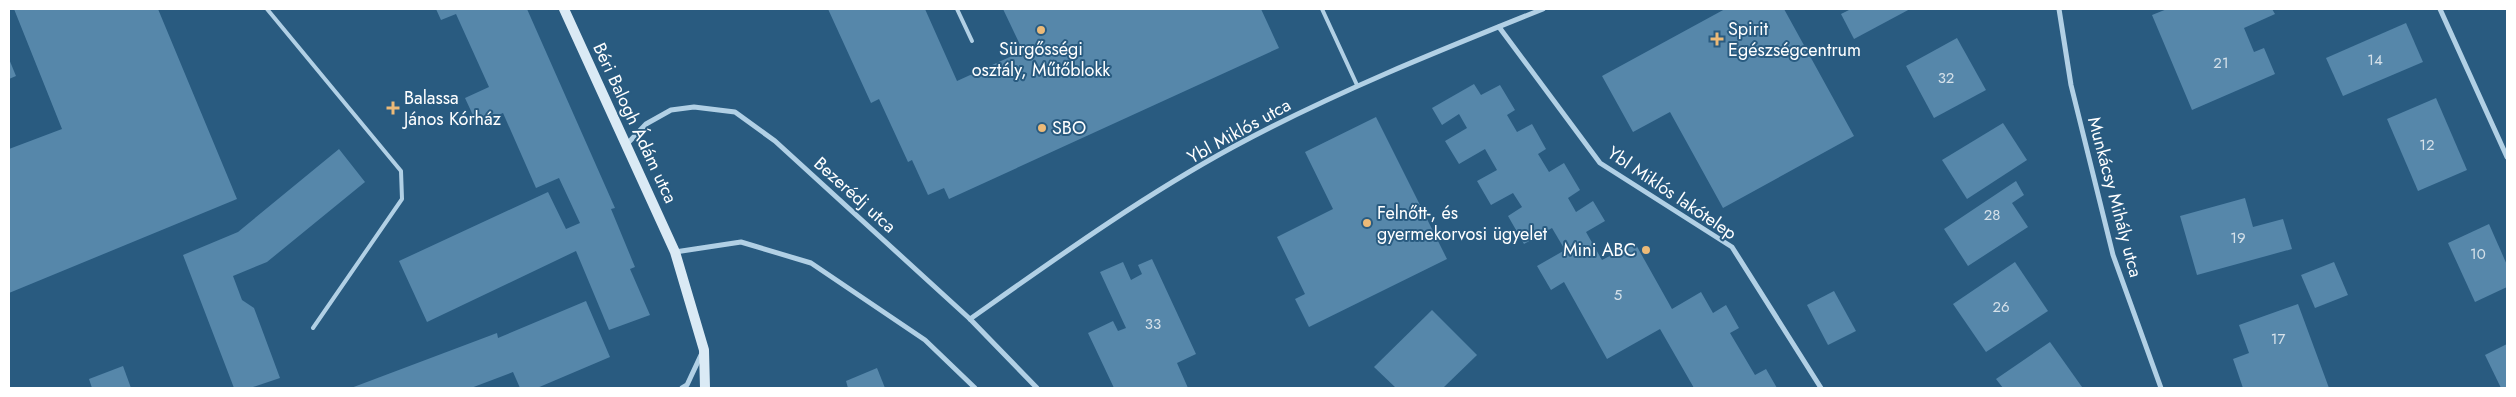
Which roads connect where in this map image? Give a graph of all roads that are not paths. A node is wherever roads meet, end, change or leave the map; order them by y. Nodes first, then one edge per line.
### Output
1 (267, 9) edge
2 (564, 9) edge
3 (957, 9) edge
4 (1322, 9) edge
5 (1543, 9) edge
6 (2059, 9) edge
7 (2440, 9) edge
8 (1499, 27) junction
9 (972, 41) dead end
10 (1357, 85) junction
11 (627, 144) junction
12 (2507, 157) edge
13 (675, 252) junction
14 (970, 319) junction
15 (313, 328) dead end
16 (704, 350) junction
17 (682, 388) edge
18 (704, 388) edge
19 (975, 388) edge
20 (1037, 388) edge
21 (1820, 388) edge
22 (2162, 388) edge

1 - 15 lane
2 - 11 street, Béri Balogh Ádám utca
3 - 9 lane
4 - 10 lane
5 - 8 street, Ybl Miklós utca
6 - 22 street, Munkácsy Mihály utca
7 - 12 street
8 - 10 street, Ybl Miklós utca
8 - 21 street, Ybl Miklós lakótelep
10 - 14 street, Ybl Miklós utca
11 - 13 street, Béri Balogh Ádám utca
11 - 14 street, Bezerédj utca
13 - 16 street, Béri Balogh Ádám utca
13 - 19 street
14 - 20 street, Bezerédj utca
16 - 17 street
16 - 18 street, Béri Balogh Ádám utca

